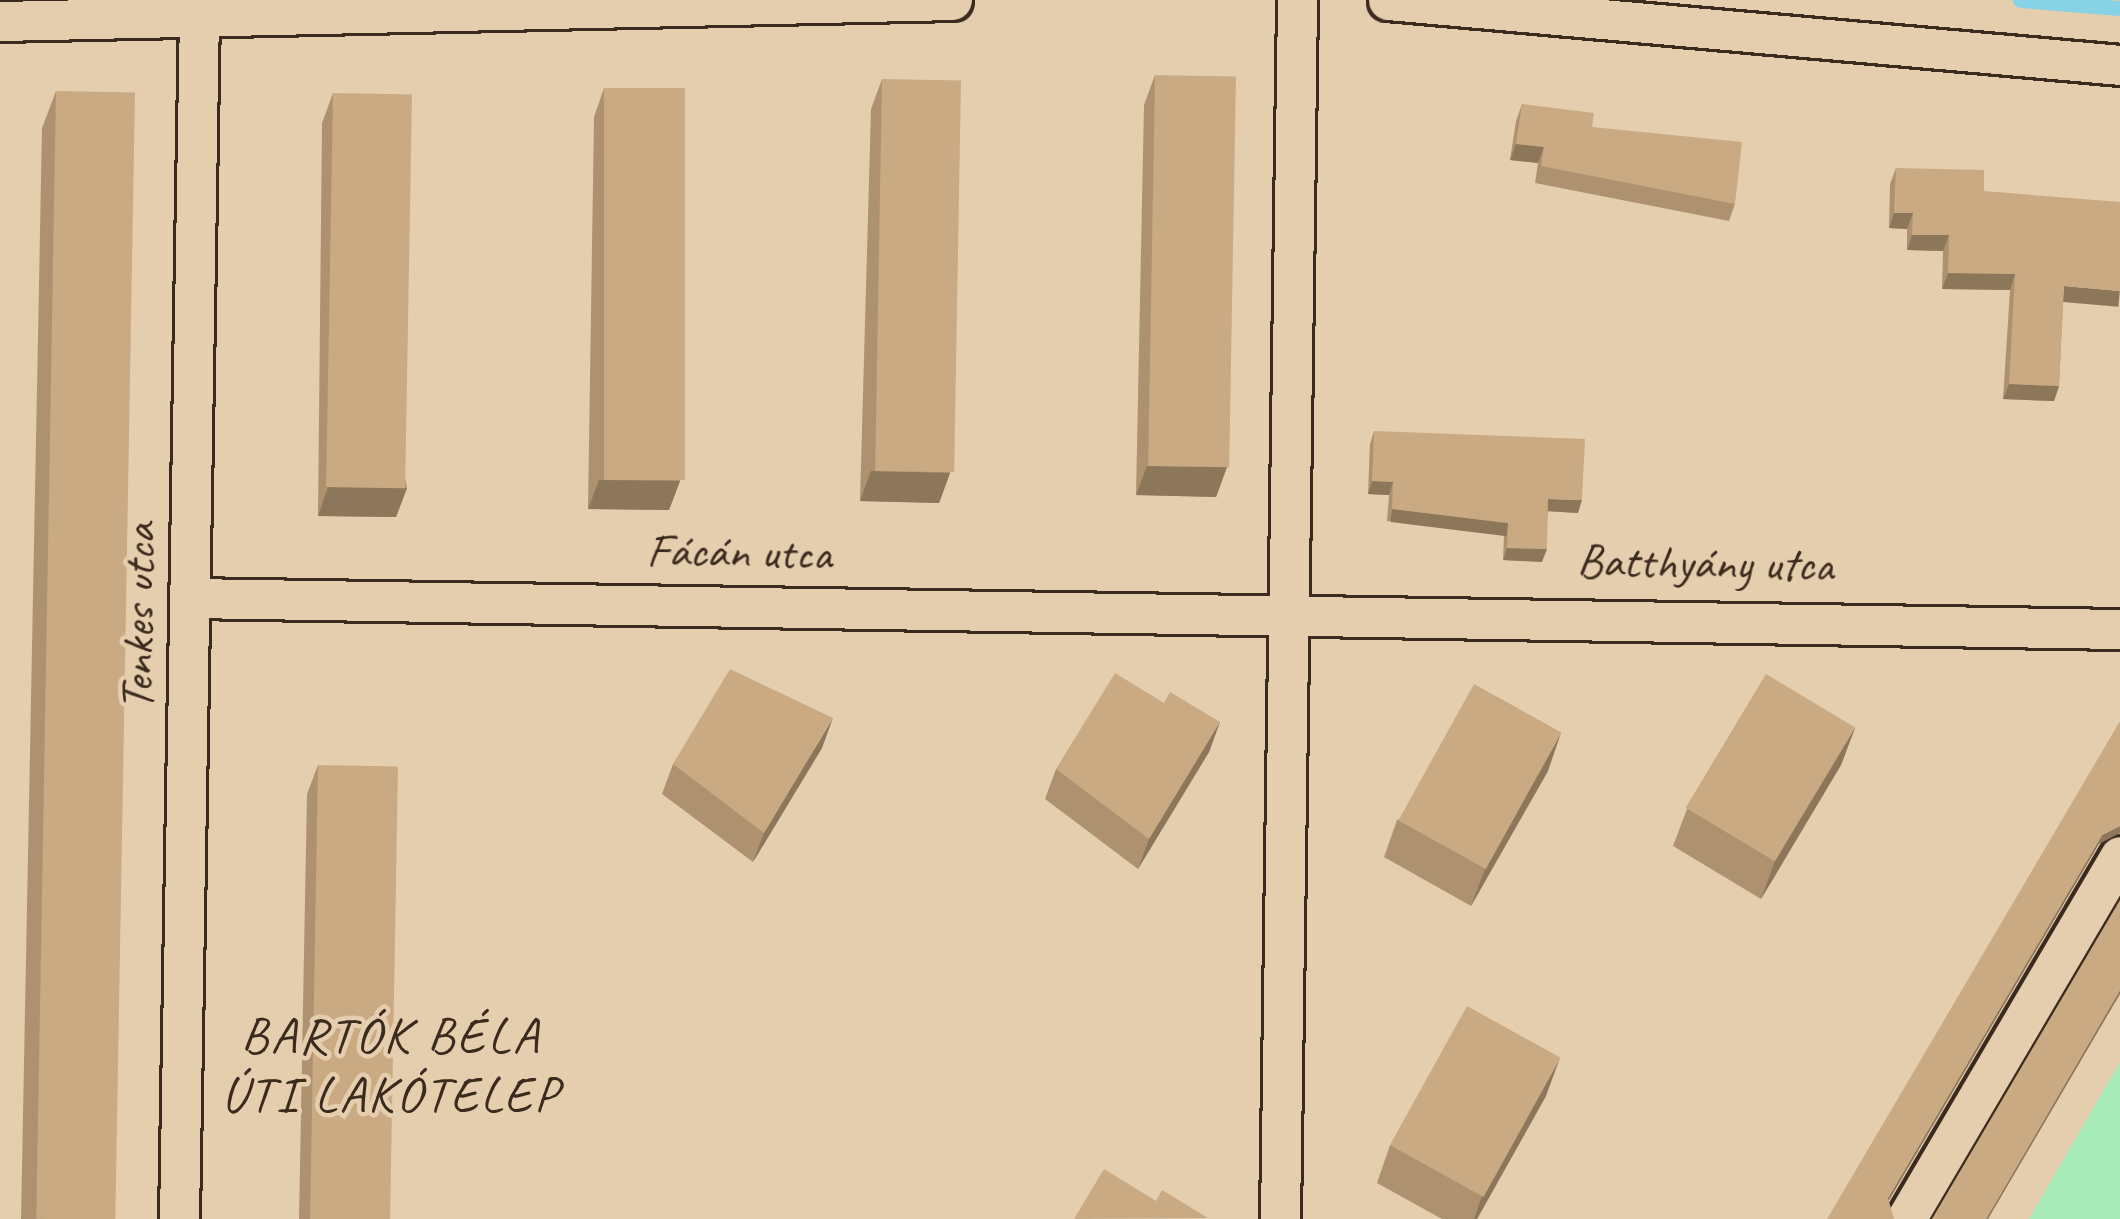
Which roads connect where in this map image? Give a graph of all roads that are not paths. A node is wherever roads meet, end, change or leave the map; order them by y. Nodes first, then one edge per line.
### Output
1 (952, 0) edge
2 (1297, 0) edge
3 (1388, 0) edge
4 (538, 5) edge
5 (200, 17) junction
6 (0, 21) edge
7 (2120, 64) edge
8 (190, 598) junction
9 (1287, 608) junction
10 (2120, 629) edge
11 (2120, 856) edge
12 (179, 1219) edge
13 (1280, 1219) edge
14 (1906, 1219) edge

1 - 4 street
2 - 9 street
3 - 7 street
4 - 5 street
5 - 6 street
5 - 8 street, Tenkes utca
8 - 9 street, Fácán utca
8 - 12 street, Tenkes utca
9 - 10 street, Batthyány utca
9 - 13 street
11 - 14 street

